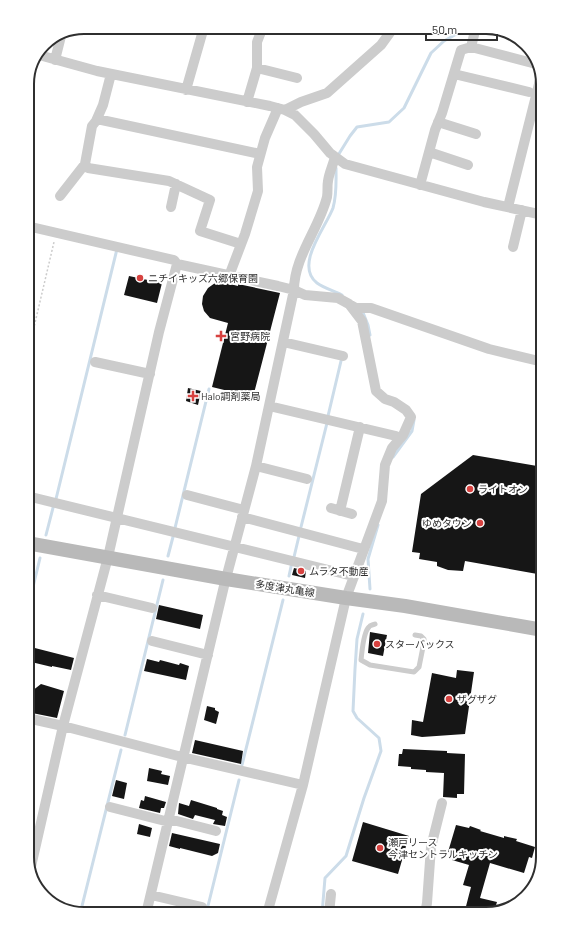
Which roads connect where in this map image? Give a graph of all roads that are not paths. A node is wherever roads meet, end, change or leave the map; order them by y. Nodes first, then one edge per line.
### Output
1 (202, 34) edge
2 (260, 34) edge
3 (389, 34) edge
4 (475, 34) edge
5 (61, 40) edge
6 (471, 47) junction
7 (42, 57) edge
8 (55, 60) junction
9 (531, 63) edge
10 (257, 68) junction
11 (111, 74) junction
12 (454, 74) junction
13 (297, 78) dead end
14 (186, 90) junction
15 (529, 92) dead end
16 (536, 100) edge
17 (247, 102) junction
18 (282, 109) junction
19 (97, 119) junction
20 (438, 122) junction
21 (476, 134) dead end
22 (429, 152) junction
23 (260, 154) junction
24 (335, 157) junction
25 (84, 164) junction
26 (468, 165) dead end
27 (176, 184) junction
28 (420, 185) junction
29 (60, 196) dead end
30 (171, 207) dead end
31 (508, 207) junction
32 (522, 210) junction
33 (536, 213) edge
34 (34, 228) edge
35 (241, 244) junction
36 (513, 247) dead end
37 (177, 264) junction
38 (229, 276) junction
39 (294, 290) junction
40 (353, 306) junction
41 (283, 342) junction
42 (343, 356) dead end
43 (536, 360) edge
44 (95, 362) dead end
45 (150, 374) junction
46 (269, 406) junction
47 (360, 427) junction
48 (396, 436) dead end
49 (256, 466) junction
50 (307, 479) dead end
51 (187, 495) dead end
52 (34, 498) edge
53 (243, 514) junction
54 (352, 514) dead end
55 (116, 518) junction
56 (34, 544) edge
57 (235, 547) junction
58 (364, 549) junction
59 (108, 556) junction
60 (353, 576) junction
61 (226, 579) junction
62 (97, 595) junction
63 (346, 598) junction
64 (152, 608) dead end
65 (375, 624) dead end
66 (536, 629) edge
67 (415, 635) dead end
68 (152, 641) dead end
69 (208, 655) junction
70 (34, 720) edge
71 (63, 726) junction
72 (182, 757) junction
73 (303, 785) junction
74 (442, 803) dead end
75 (110, 807) dead end
76 (169, 820) junction
77 (216, 831) dead end
78 (34, 853) edge
79 (332, 894) dead end
80 (150, 895) junction
81 (147, 907) edge
82 (202, 907) dead end
83 (269, 907) edge
84 (330, 907) edge
85 (426, 907) edge

1 - 14 street
2 - 10 street
3 - 18 street
4 - 6 street
5 - 8 street
6 - 9 street
6 - 12 street
7 - 8 street
8 - 11 street
10 - 13 street
10 - 17 street
11 - 14 street
11 - 19 street
12 - 15 street
12 - 20 street
14 - 17 street
16 - 31 street
17 - 18 street
18 - 23 street
18 - 24 street
19 - 23 street
19 - 25 street
20 - 21 street
20 - 22 street
22 - 26 street
22 - 28 street
23 - 35 street
24 - 28 street
24 - 39 street
25 - 27 street
25 - 29 street
27 - 30 street
27 - 35 street
28 - 31 street
31 - 32 street
32 - 33 street
32 - 36 street
34 - 37 street
35 - 38 street
37 - 38 street
37 - 45 street
38 - 39 street
39 - 40 street
39 - 41 street
40 - 43 street
40 - 58 street
41 - 42 street
41 - 46 street
44 - 45 street
45 - 55 street
46 - 47 street
46 - 49 street
47 - 48 street
47 - 54 street
49 - 50 street
49 - 53 street
51 - 53 street
52 - 55 street
53 - 57 street
53 - 58 street
55 - 57 street
55 - 59 street
56 - 59 main road, 多度津丸亀線
57 - 60 street
57 - 61 street
58 - 60 street
59 - 61 main road, 多度津丸亀線
59 - 62 street
60 - 63 street
61 - 63 main road, 多度津丸亀線
61 - 69 street
62 - 64 street
62 - 71 street
63 - 66 main road, 多度津丸亀線
63 - 73 street
65 - 67 lane
68 - 69 street
69 - 72 street
70 - 71 street
71 - 72 street
71 - 78 street
72 - 73 street
72 - 76 street
73 - 83 street
74 - 85 street
75 - 76 street
76 - 77 street
76 - 80 street
79 - 84 street
80 - 81 street
80 - 82 street

